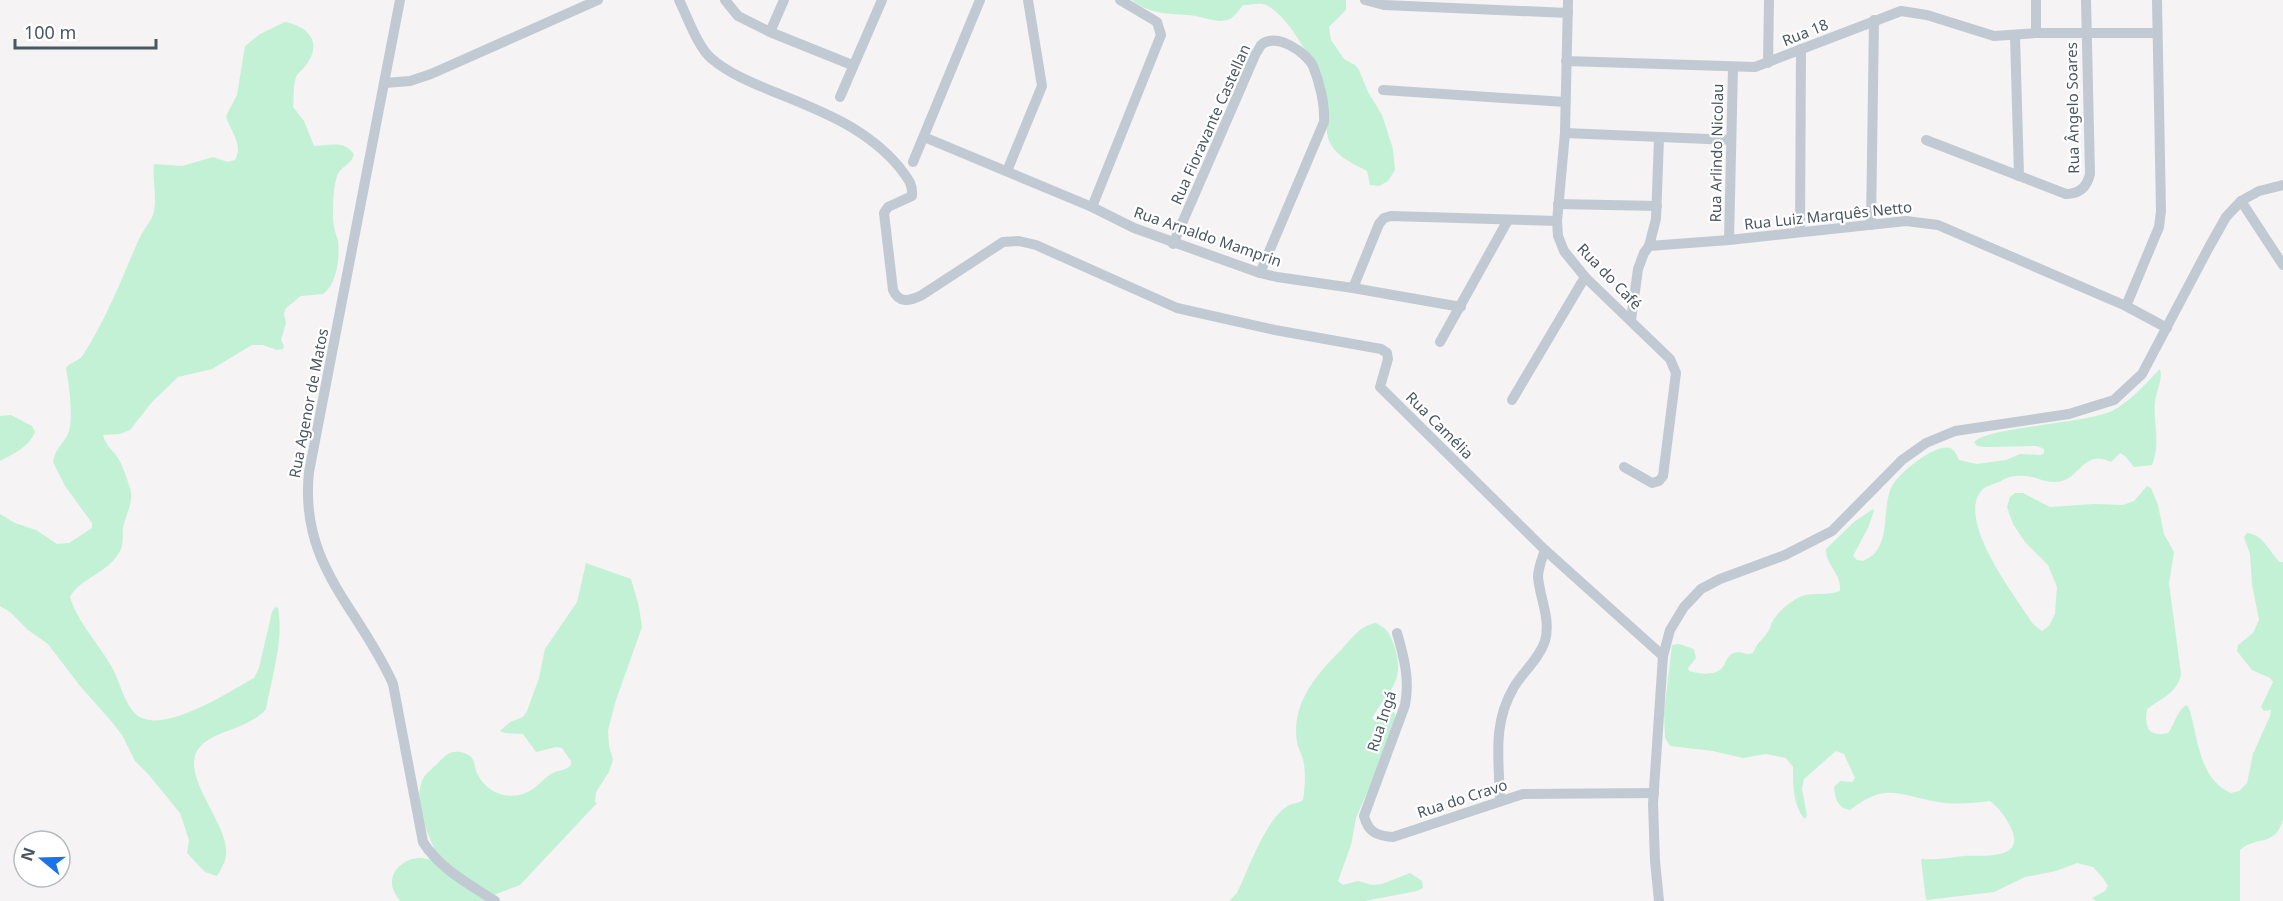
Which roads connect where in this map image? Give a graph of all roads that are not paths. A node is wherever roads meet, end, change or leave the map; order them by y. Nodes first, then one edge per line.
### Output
1 (400, 0) edge
2 (598, 0) edge
3 (679, 0) edge
4 (725, 0) edge
5 (784, 0) edge
6 (882, 0) edge
7 (980, 0) edge
8 (1028, 0) edge
9 (1120, 0) edge
10 (1365, 0) edge
11 (1568, 0) edge
12 (1769, 0) edge
13 (2036, 0) edge
14 (2086, 0) edge
15 (2157, 0) edge
16 (1568, 13) junction
17 (1874, 20) junction
18 (770, 32) junction
19 (2036, 33) junction
20 (2086, 33) junction
21 (2157, 33) junction
22 (2015, 36) junction
23 (1801, 49) junction
24 (1566, 61) junction
25 (1768, 63) junction
26 (852, 65) junction
27 (1734, 67) junction
28 (385, 83) junction
29 (1383, 90) dead end
30 (840, 97) dead end
31 (1565, 102) junction
32 (1565, 133) junction
33 (924, 137) junction
34 (1659, 138) junction
35 (1731, 140) junction
36 (1926, 140) dead end
37 (914, 162) dead end
38 (1007, 171) junction
39 (2019, 176) junction
40 (2283, 186) edge
41 (2241, 201) junction
42 (1558, 204) junction
43 (1657, 206) junction
44 (1092, 207) junction
45 (1508, 220) junction
46 (1557, 221) junction
47 (1871, 225) junction
48 (1800, 232) junction
49 (1729, 240) junction
50 (1173, 243) junction
51 (1649, 246) junction
52 (2283, 265) edge
53 (1260, 273) junction
54 (1585, 277) junction
55 (1353, 288) junction
56 (2126, 306) junction
57 (1461, 307) junction
58 (1631, 320) junction
59 (2167, 328) junction
60 (1440, 342) dead end
61 (1512, 400) dead end
62 (1624, 467) dead end
63 (1545, 550) junction
64 (1397, 633) dead end
65 (1663, 656) junction
66 (1654, 793) junction
67 (1500, 800) junction
68 (1364, 816) joint
69 (495, 901) edge
70 (1659, 901) edge

1 - 28 street, Rua Agenor de Matos
2 - 28 street
3 - 63 street, Rua Camélia
4 - 18 street
5 - 18 street
6 - 26 street
7 - 33 street
8 - 38 street
9 - 44 street
10 - 16 street
11 - 16 street, Rua do Café
12 - 25 street
13 - 19 street
14 - 20 street, Rua Ângelo Soares
15 - 21 street
16 - 24 street, Rua do Café
17 - 22 street, Rua 18
17 - 23 street, Rua 18
17 - 47 street
18 - 26 street
19 - 20 street, Rua 18
19 - 22 street, Rua 18
20 - 21 street, Rua 18
20 - 39 street, Rua Ângelo Soares
21 - 56 street
22 - 39 street
23 - 25 street, Rua 18
23 - 48 street
24 - 27 street, Rua 18
24 - 31 street, Rua do Café
25 - 27 street, Rua 18
26 - 30 street
27 - 35 street, Rua Arlindo Nicolau
28 - 69 street, Rua Agenor de Matos
29 - 31 street
31 - 32 street, Rua do Café
32 - 34 street
32 - 42 street, Rua do Café
33 - 37 street
33 - 38 street, Rua Arnaldo Mamprin
34 - 35 street
34 - 43 street
35 - 49 street, Rua Arlindo Nicolau
36 - 39 street, Rua Ângelo Soares
38 - 44 street, Rua Arnaldo Mamprin
40 - 41 street
41 - 52 street
41 - 59 street
42 - 43 street
42 - 46 street, Rua do Café
43 - 51 street
44 - 50 street, Rua Arnaldo Mamprin
45 - 46 street
45 - 55 street
45 - 57 street
46 - 54 street, Rua do Café
47 - 48 street, Rua Luiz Marquês Netto
47 - 56 street, Rua Luiz Marquês Netto
48 - 49 street, Rua Luiz Marquês Netto
49 - 51 street, Rua Luiz Marquês Netto
50 - 53 street, Rua Arnaldo Mamprin
50 - 53 street, Rua Fioravante Castellan
51 - 58 street
53 - 55 street, Rua Arnaldo Mamprin
54 - 58 street, Rua do Café
54 - 61 street
55 - 57 street, Rua Arnaldo Mamprin
56 - 59 street, Rua Luiz Marquês Netto
57 - 60 street
58 - 62 street, Rua do Café
59 - 65 street
63 - 65 street, Rua Camélia
63 - 67 street
64 - 68 street, Rua Ingá
65 - 66 street
66 - 67 street, Rua do Cravo
66 - 70 street
67 - 68 street, Rua do Cravo

